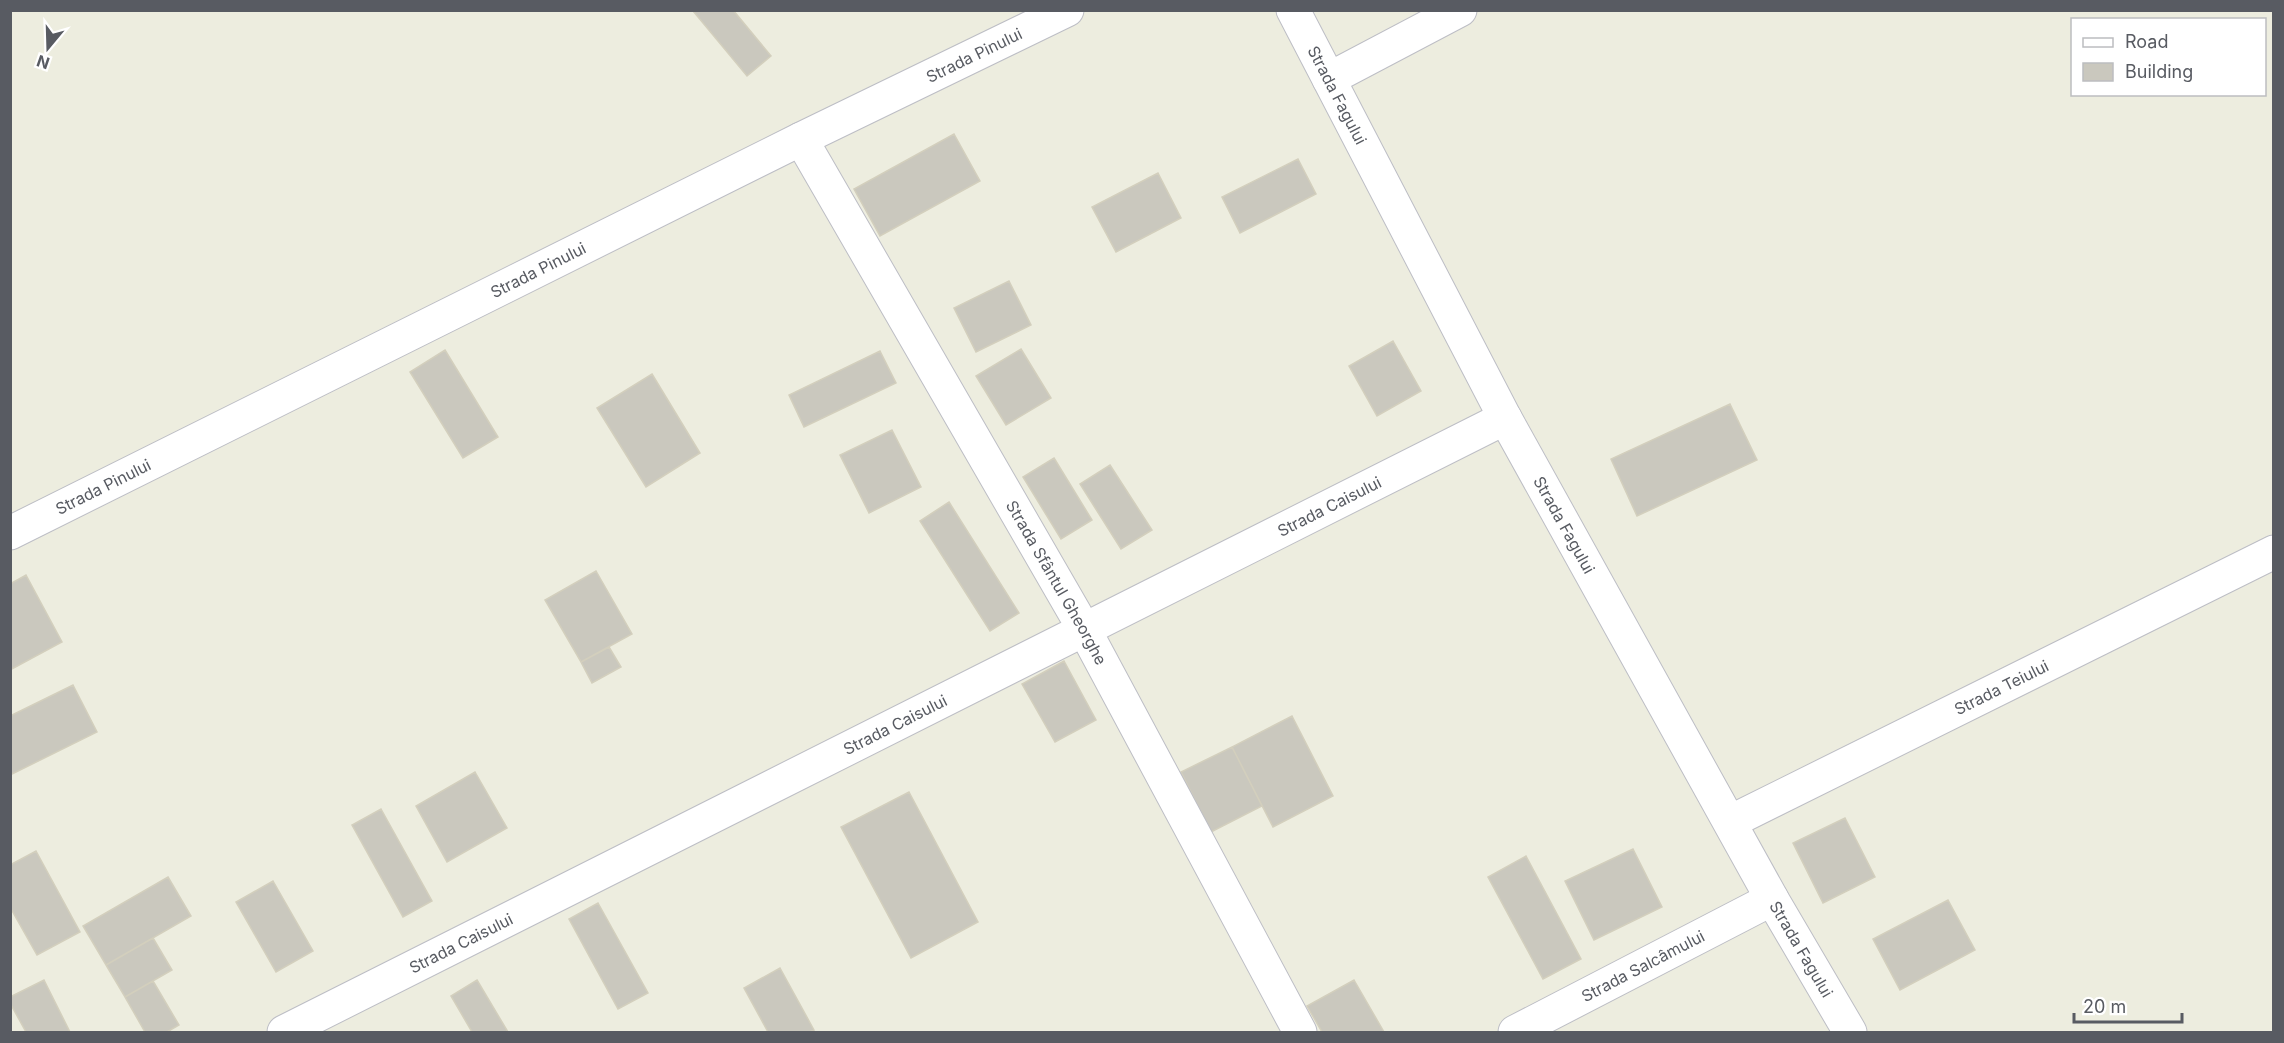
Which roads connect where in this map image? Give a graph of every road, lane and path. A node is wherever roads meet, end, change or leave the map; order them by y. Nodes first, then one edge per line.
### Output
1 (1067, 10) edge
2 (1293, 10) edge
3 (1460, 10) edge
4 (1329, 79) junction
5 (801, 139) junction
6 (1505, 418) junction
7 (10, 532) edge
8 (2274, 552) edge
9 (1083, 629) junction
10 (1730, 822) junction
11 (1772, 899) junction
12 (284, 1032) edge
13 (1300, 1032) edge
14 (1515, 1032) edge
15 (1850, 1032) edge

1 - 5 street, Strada Pinului
2 - 4 street, Strada Fagului
3 - 4 street
4 - 6 street, Strada Fagului
5 - 7 street, Strada Pinului
5 - 9 street, Strada Sfântul Gheorghe
6 - 9 street, Strada Caisului
6 - 10 street, Strada Fagului
8 - 10 street, Strada Teiului
9 - 12 street, Strada Caisului
9 - 13 street, Strada Sfântul Gheorghe
10 - 11 street, Strada Fagului
11 - 14 street, Strada Salcâmului
11 - 15 street, Strada Fagului

